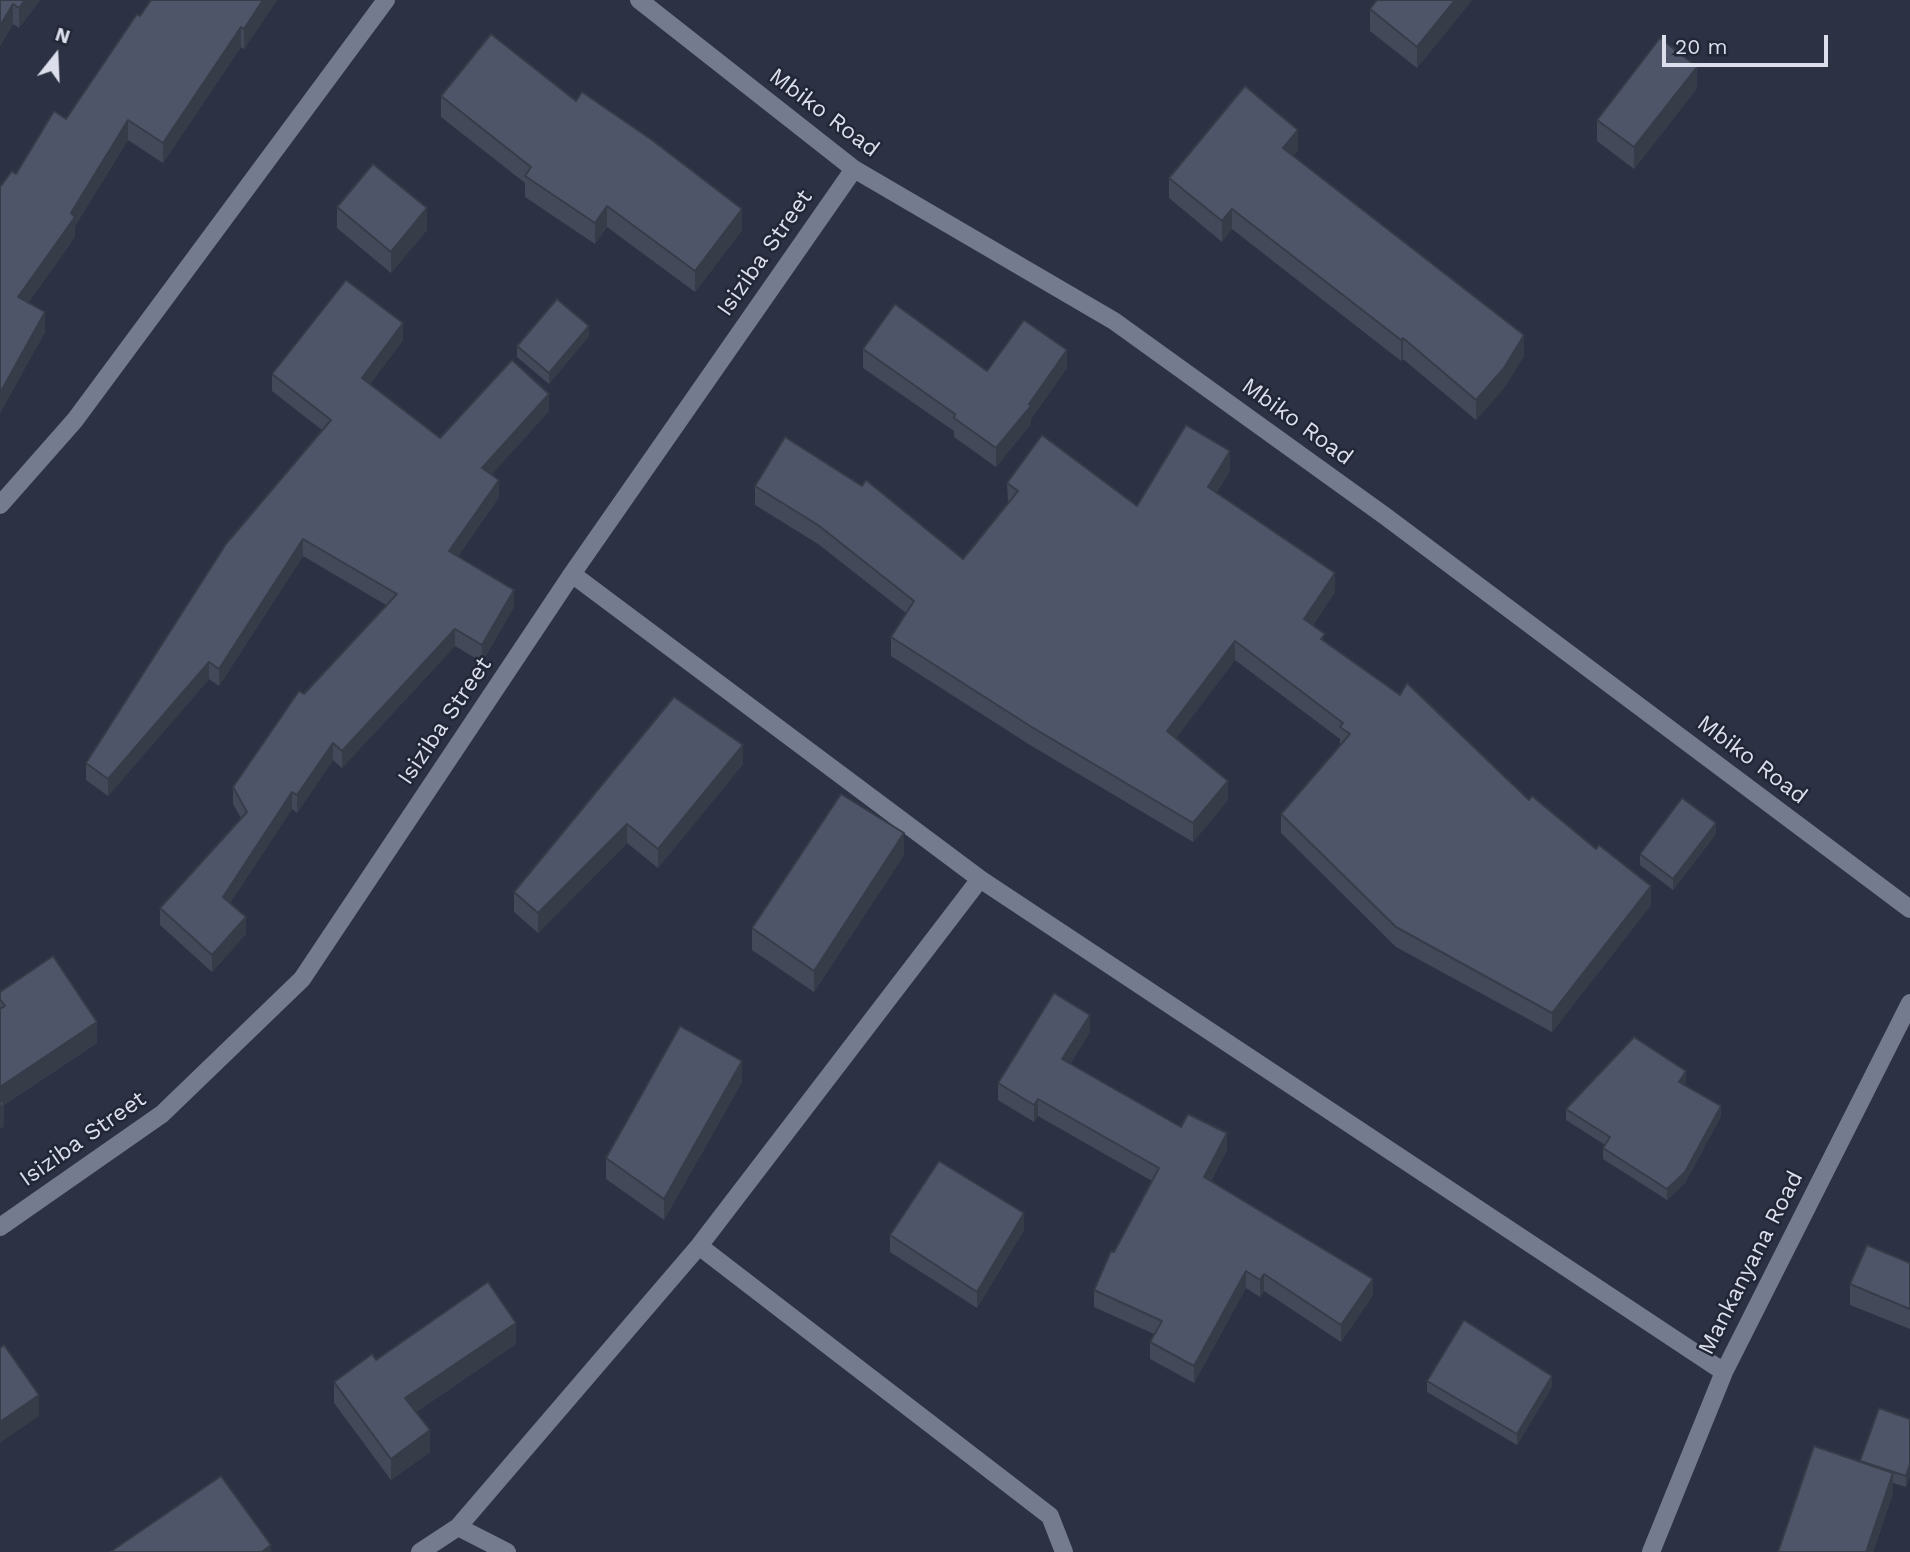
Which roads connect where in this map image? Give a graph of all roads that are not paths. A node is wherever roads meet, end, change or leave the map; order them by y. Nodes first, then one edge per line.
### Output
1 (386, 0) edge
2 (639, 0) edge
3 (853, 169) junction
4 (0, 505) edge
5 (572, 573) junction
6 (980, 878) junction
7 (1910, 909) edge
8 (1910, 1003) edge
9 (0, 1227) edge
10 (699, 1246) junction
11 (1724, 1371) junction
12 (458, 1527) junction
13 (420, 1552) edge
14 (507, 1552) edge
15 (1064, 1552) edge
16 (1651, 1552) edge

1 - 4 street
2 - 3 street, Mbiko Road
3 - 5 street, Isiziba Street
3 - 7 street, Mbiko Road
5 - 6 street
5 - 9 street, Isiziba Street
6 - 10 street
6 - 11 street
8 - 11 street, Mankanyana Road
10 - 12 street
10 - 15 street
11 - 16 street, Mankanyana Road
12 - 13 street
12 - 14 street

